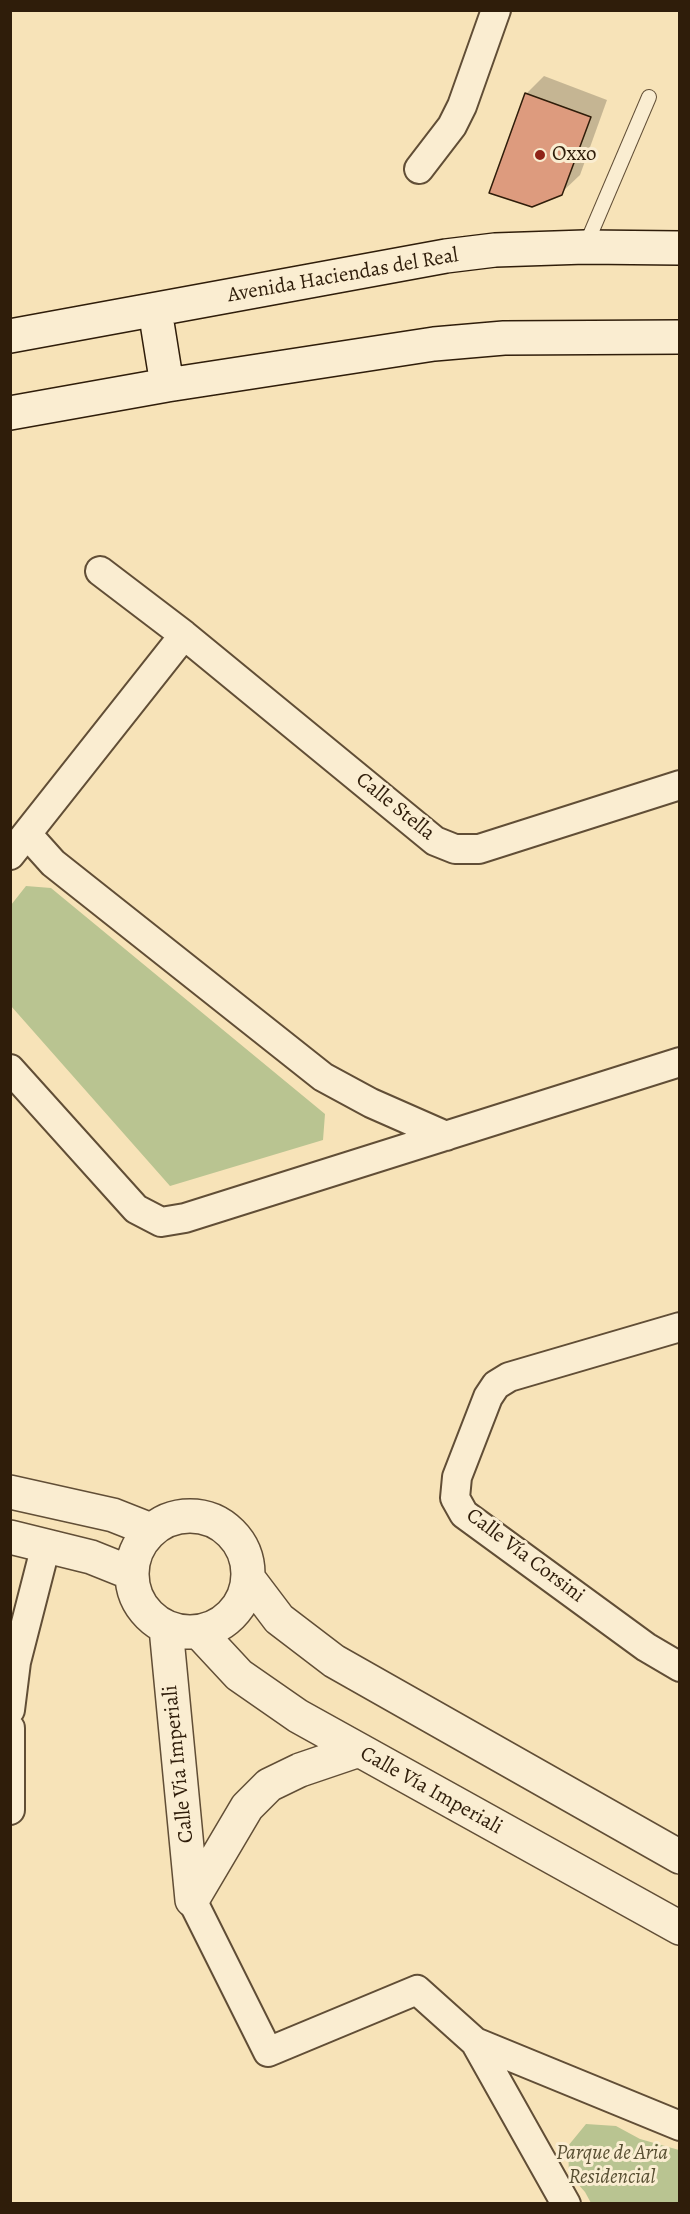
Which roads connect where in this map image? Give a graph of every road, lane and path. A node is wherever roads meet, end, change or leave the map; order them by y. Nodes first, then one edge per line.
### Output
1 (496, 10) edge
2 (649, 97) dead end
3 (419, 169) dead end
4 (585, 247) junction
5 (680, 248) edge
6 (155, 310) junction
7 (10, 336) edge
8 (680, 337) edge
9 (167, 385) junction
10 (10, 413) edge
11 (100, 572) dead end
12 (184, 635) junction
13 (680, 785) edge
14 (19, 845) edge
15 (680, 1062) edge
16 (10, 1069) edge
17 (446, 1136) junction
18 (679, 1329) edge
19 (10, 1492) edge
20 (151, 1530) junction
21 (10, 1537) edge
22 (46, 1545) junction
23 (132, 1573) junction
24 (248, 1578) junction
25 (166, 1628) junction
26 (199, 1632) junction
27 (680, 1667) edge
28 (10, 1710) edge
29 (10, 1728) edge
30 (359, 1750) junction
31 (10, 1810) edge
32 (680, 1857) edge
33 (192, 1900) junction
34 (680, 1928) edge
35 (475, 2042) junction
36 (680, 2126) edge
37 (566, 2204) edge

1 - 3 street
2 - 4 lane
4 - 5 street, Avenida Haciendas del Real
4 - 6 street, Avenida Haciendas del Real
6 - 7 street, Avenida Haciendas del Real
6 - 9 street
8 - 9 street
9 - 10 street
11 - 12 street, Calle Stella
12 - 13 street, Calle Stella
12 - 14 street
14 - 17 street
15 - 17 street
16 - 17 street
18 - 27 street, Calle Vía Corsini
19 - 20 street
20 - 23 street
20 - 24 street
21 - 22 street
22 - 23 street
22 - 28 street
23 - 25 street
24 - 26 street
24 - 32 street
25 - 26 street
25 - 33 street, Calle Via Imperiali
26 - 30 street, Calle Vía Imperiali
29 - 31 street
30 - 33 street, Calle Via Imperiali
30 - 34 street, Calle Vía Imperiali
33 - 35 street, Calle Via Imperiali
35 - 36 street
35 - 37 street

